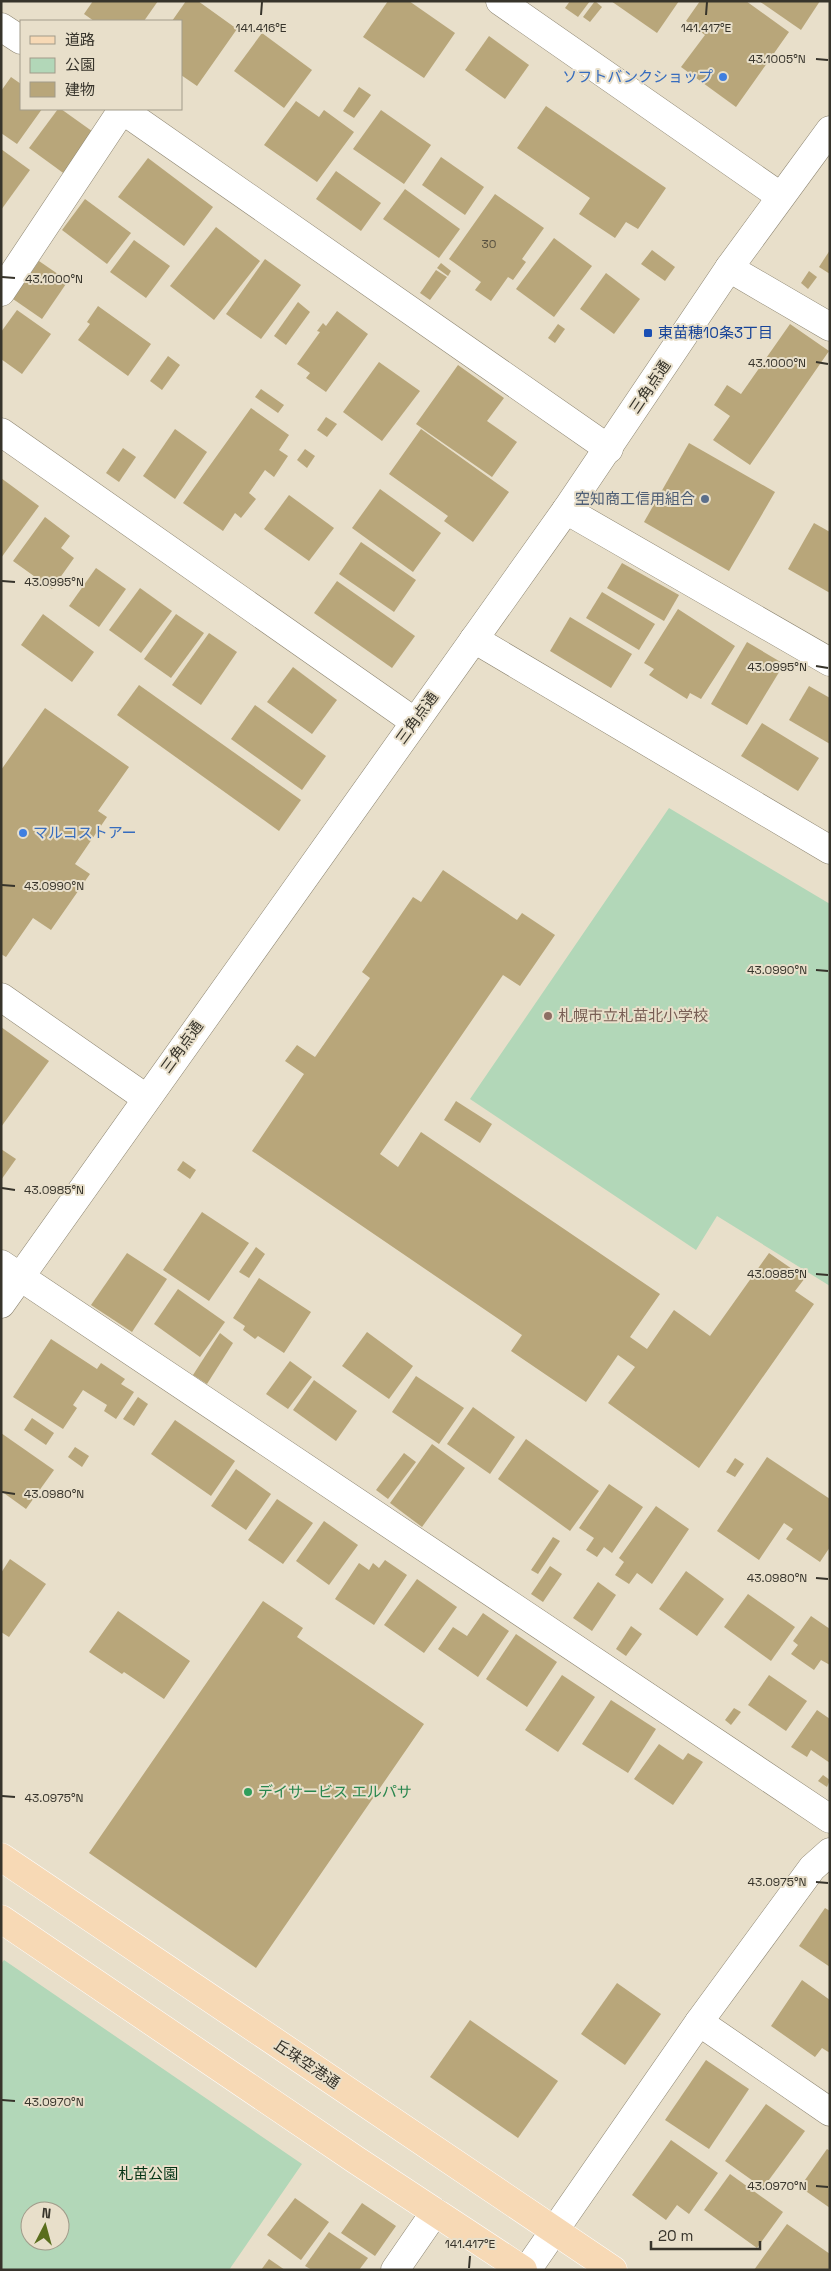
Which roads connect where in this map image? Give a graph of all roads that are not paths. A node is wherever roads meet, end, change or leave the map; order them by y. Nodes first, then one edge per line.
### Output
1 (500, 1) edge
2 (1, 27) edge
3 (20, 39) edge
4 (120, 110) edge
5 (122, 110) edge
6 (830, 130) edge
7 (780, 196) junction
8 (729, 268) junction
9 (1, 292) edge
10 (830, 327) edge
11 (1, 432) edge
12 (609, 449) junction
13 (566, 510) junction
14 (474, 639) junction
15 (830, 662) edge
16 (415, 722) junction
17 (830, 850) edge
18 (1, 997) edge
19 (146, 1098) junction
20 (11, 1271) edge
21 (1, 1304) edge
22 (830, 1819) edge
23 (1, 1857) edge
24 (824, 1867) edge
25 (1, 1919) edge
26 (699, 2022) junction
27 (830, 2112) edge
28 (435, 2212) junction
29 (553, 2231) junction
30 (395, 2270) edge
31 (523, 2270) edge
32 (527, 2270) edge
33 (613, 2270) edge

1 - 7 street
2 - 3 street
4 - 9 street
5 - 12 street
6 - 7 street, 三角点通
7 - 8 street, 三角点通
8 - 10 street
8 - 12 street, 三角点通
11 - 16 street
12 - 13 street, 三角点通
13 - 14 street, 三角点通
13 - 15 street
14 - 16 street, 三角点通
14 - 17 street
16 - 19 street, 三角点通
18 - 19 street
19 - 20 street, 三角点通
20 - 21 street, 三角点通
20 - 22 street
23 - 29 main road, 丘珠空港通
24 - 26 street
25 - 28 main road
26 - 27 street
26 - 29 street
28 - 30 street
28 - 31 main road
29 - 32 street
29 - 33 main road, 丘珠空港通

